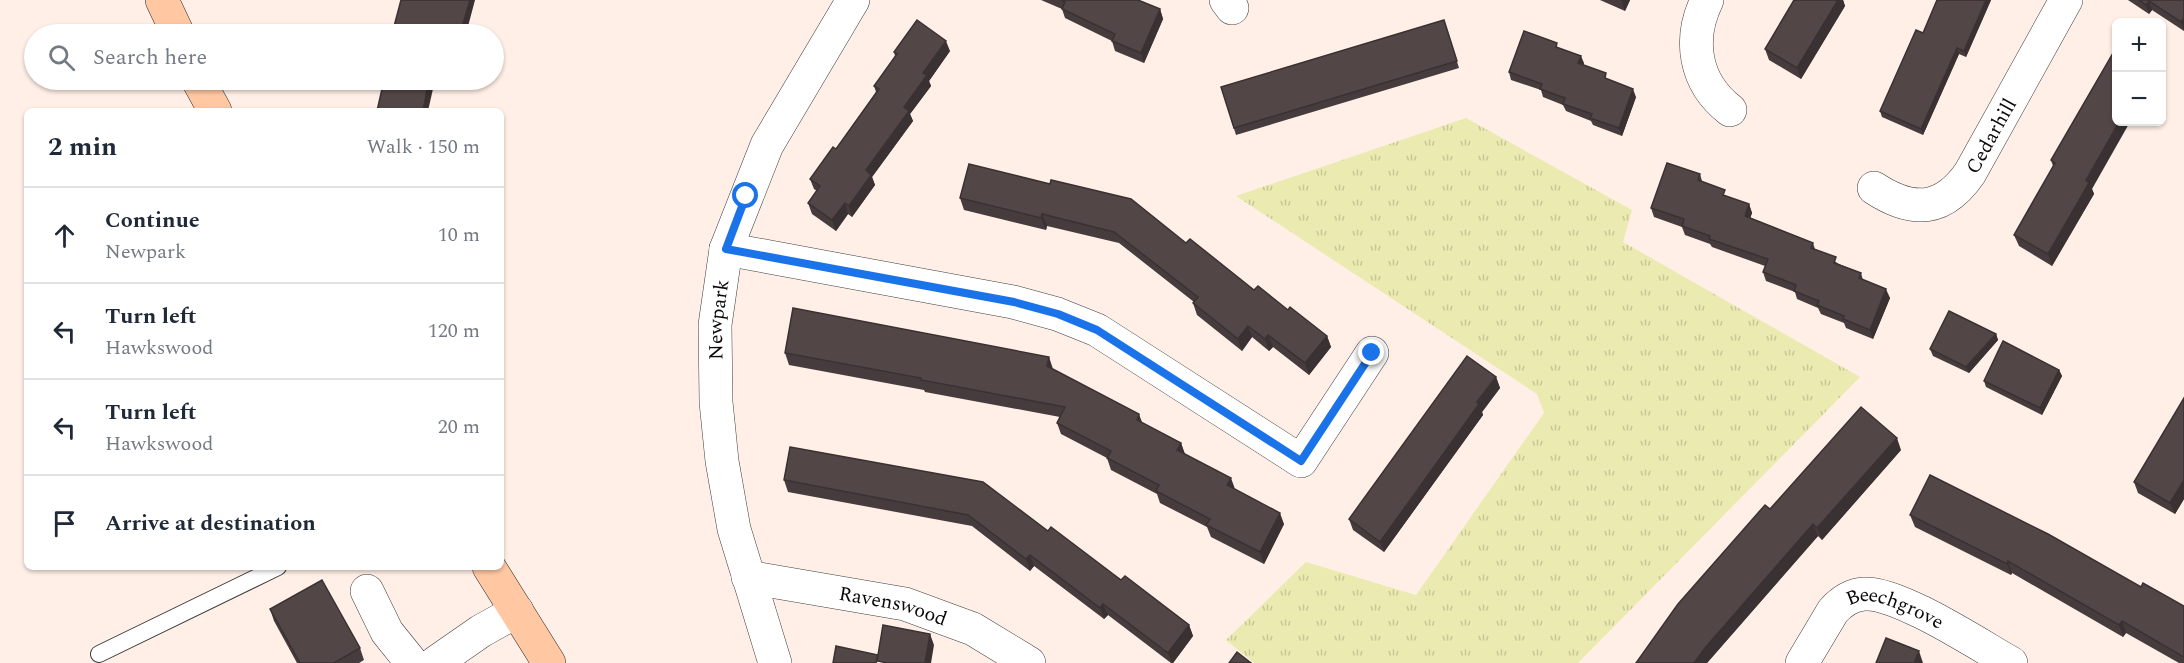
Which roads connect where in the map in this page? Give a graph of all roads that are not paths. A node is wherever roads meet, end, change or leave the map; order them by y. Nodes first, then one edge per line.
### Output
1 (162, 0) edge
2 (853, 0) edge
3 (1707, 0) edge
4 (2066, 0) edge
5 (173, 24) edge
6 (203, 90) edge
7 (213, 108) edge
8 (1730, 110) dead end
9 (1874, 188) dead end
10 (726, 249) junction
11 (1372, 353) dead end
12 (272, 570) edge
13 (491, 570) edge
14 (748, 577) junction
15 (367, 591) dead end
16 (517, 612) junction
17 (99, 654) dead end
18 (412, 663) edge
19 (435, 663) edge
20 (549, 663) edge
21 (775, 663) edge
22 (1029, 663) edge
23 (1802, 663) edge
24 (2011, 663) edge

1 - 5 main road
2 - 10 street, Newpark
3 - 8 street
4 - 9 street, Cedarhill
6 - 7 main road
10 - 11 street
10 - 14 street, Newpark
12 - 17 lane
13 - 16 main road
14 - 21 street, Newpark
14 - 22 street, Ravenswood
15 - 18 street
16 - 19 street
16 - 20 main road
23 - 24 street, Beechgrove

